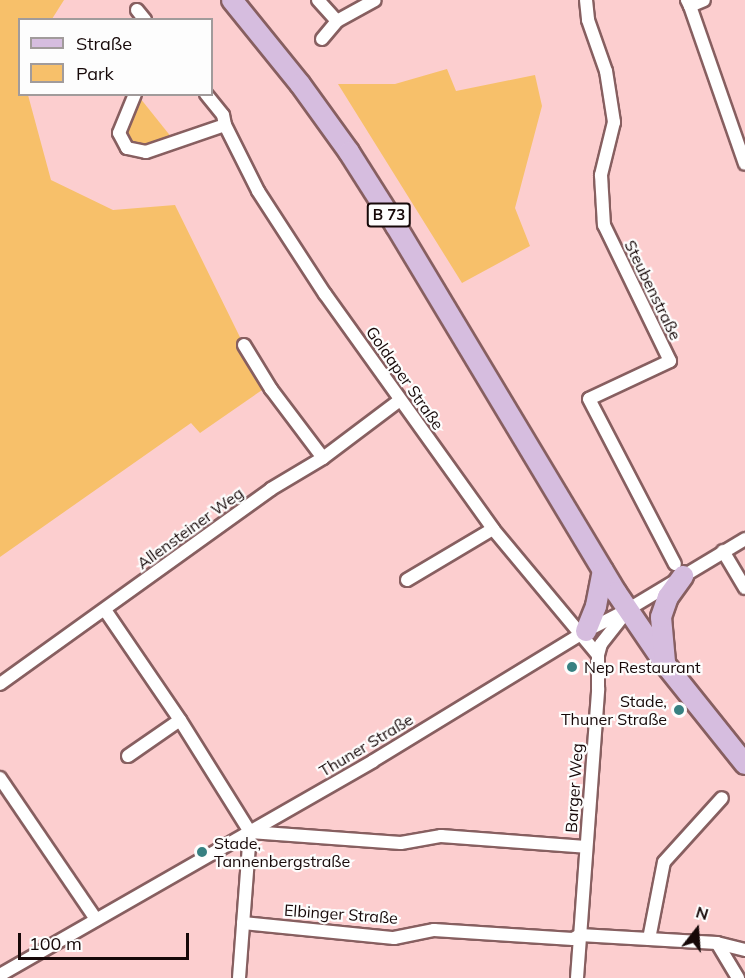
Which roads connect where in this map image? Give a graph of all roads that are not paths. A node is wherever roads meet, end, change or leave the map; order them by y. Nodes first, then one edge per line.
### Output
1 (232, 0) edge
2 (318, 0) edge
3 (375, 0) edge
4 (586, 0) edge
5 (704, 0) edge
6 (688, 3) edge
7 (337, 21) junction
8 (322, 39) dead end
9 (134, 96) edge
10 (208, 96) edge
11 (225, 124) junction
12 (745, 164) edge
13 (244, 345) dead end
14 (400, 400) junction
15 (322, 458) junction
16 (493, 529) junction
17 (745, 539) edge
18 (723, 551) junction
19 (603, 570) junction
20 (679, 570) junction
21 (407, 580) dead end
22 (745, 588) edge
23 (105, 610) junction
24 (627, 610) junction
25 (583, 633) junction
26 (598, 655) junction
27 (665, 664) junction
28 (0, 684) edge
29 (180, 720) junction
30 (128, 756) dead end
31 (745, 764) edge
32 (0, 778) edge
33 (722, 798) dead end
34 (250, 832) junction
35 (586, 848) junction
36 (96, 919) junction
37 (243, 923) junction
38 (580, 935) junction
39 (649, 939) junction
40 (717, 943) junction
41 (745, 950) edge
42 (0, 975) edge
43 (239, 978) edge
44 (577, 978) edge
45 (738, 978) edge

1 - 19 main road, B 73
2 - 7 street
3 - 7 street
4 - 20 street, Steubenstraße
5 - 6 street
6 - 12 street
7 - 8 street
9 - 11 street
10 - 11 street, Goldaper Straße
11 - 14 street, Goldaper Straße
13 - 15 street
14 - 15 street, Allensteiner Weg
14 - 16 street, Goldaper Straße
15 - 23 street, Allensteiner Weg
16 - 21 street
16 - 25 street, Goldaper Straße
17 - 18 street, Thuner Straße
18 - 20 street, Thuner Straße
18 - 22 street
19 - 24 main road, B 73
19 - 25 main road
20 - 24 street, Thuner Straße
20 - 27 main road
23 - 28 street, Allensteiner Weg
23 - 29 street
24 - 25 street, Thuner Straße
24 - 26 street, Barger Weg
24 - 27 main road, B 73
25 - 26 street, Goldaper Straße
25 - 34 street, Thuner Straße
26 - 35 street, Barger Weg
27 - 31 main road, B 73
29 - 30 street
29 - 34 street
32 - 36 street
33 - 39 street
34 - 35 street
34 - 36 street, Thuner Straße
34 - 37 street
35 - 38 street, Barger Weg
36 - 42 street, Thuner Straße
37 - 38 street, Elbinger Straße
37 - 43 street
38 - 39 street, Elbinger Straße
38 - 44 street, Barger Weg
39 - 40 street, Elbinger Straße
40 - 41 street, Elbinger Straße
40 - 45 street

